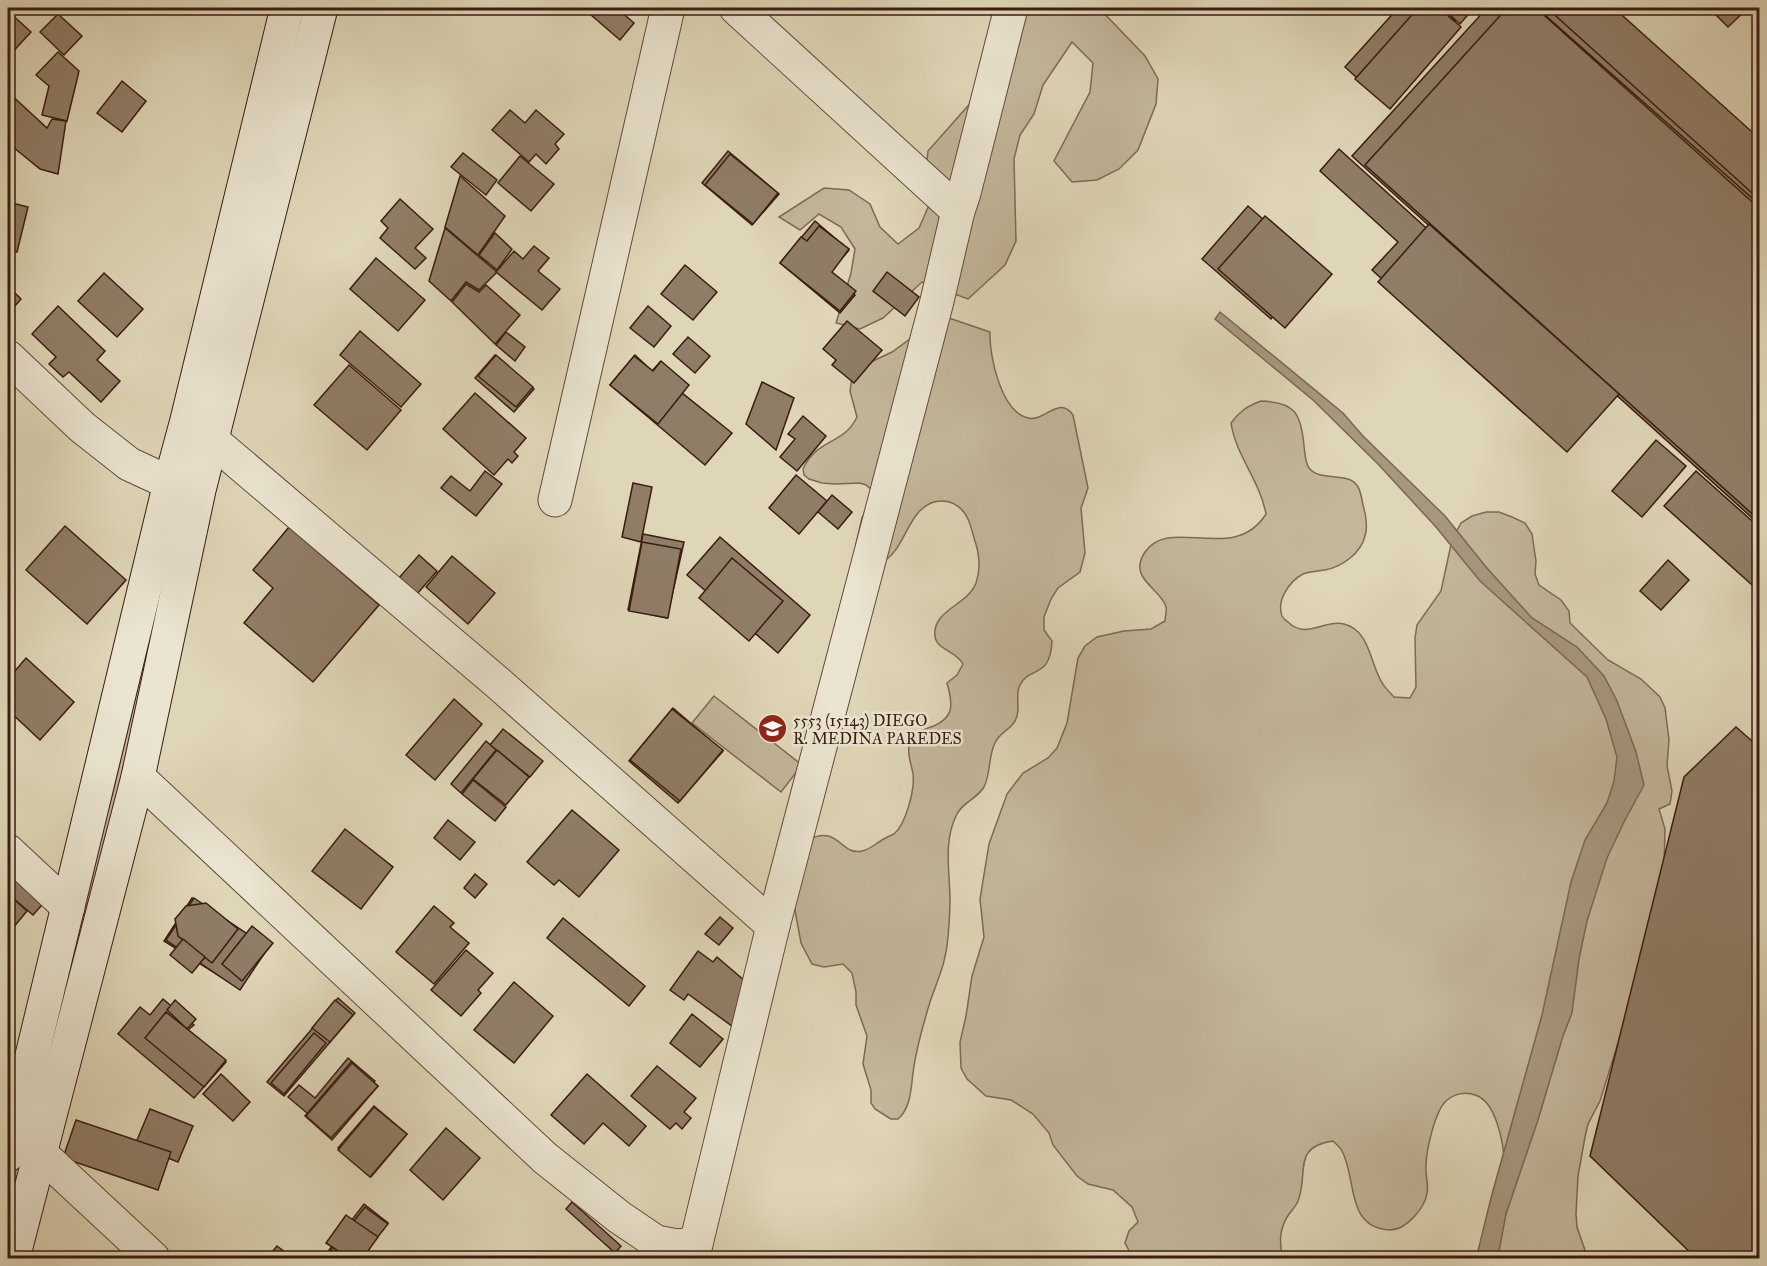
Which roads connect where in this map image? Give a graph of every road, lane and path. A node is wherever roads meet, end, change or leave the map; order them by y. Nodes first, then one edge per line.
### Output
1 (288, 8) edge
2 (321, 8) edge
3 (668, 8) edge
4 (736, 8) edge
5 (1011, 8) edge
6 (958, 211) junction
7 (8, 357) edge
8 (213, 441) junction
9 (184, 487) junction
10 (555, 500) dead end
11 (138, 777) junction
12 (8, 851) edge
13 (68, 907) junction
14 (773, 926) junction
15 (17, 1141) edge
16 (702, 1251) edge
17 (13, 1258) edge
18 (153, 1258) edge

1 - 9 street
2 - 8 street
3 - 10 street
4 - 6 street
5 - 6 street
6 - 14 street
7 - 9 street
8 - 9 street
8 - 14 street
9 - 11 street
9 - 13 street
11 - 15 street
11 - 16 street
12 - 13 street
13 - 15 street
14 - 16 street
15 - 17 street
15 - 18 street

